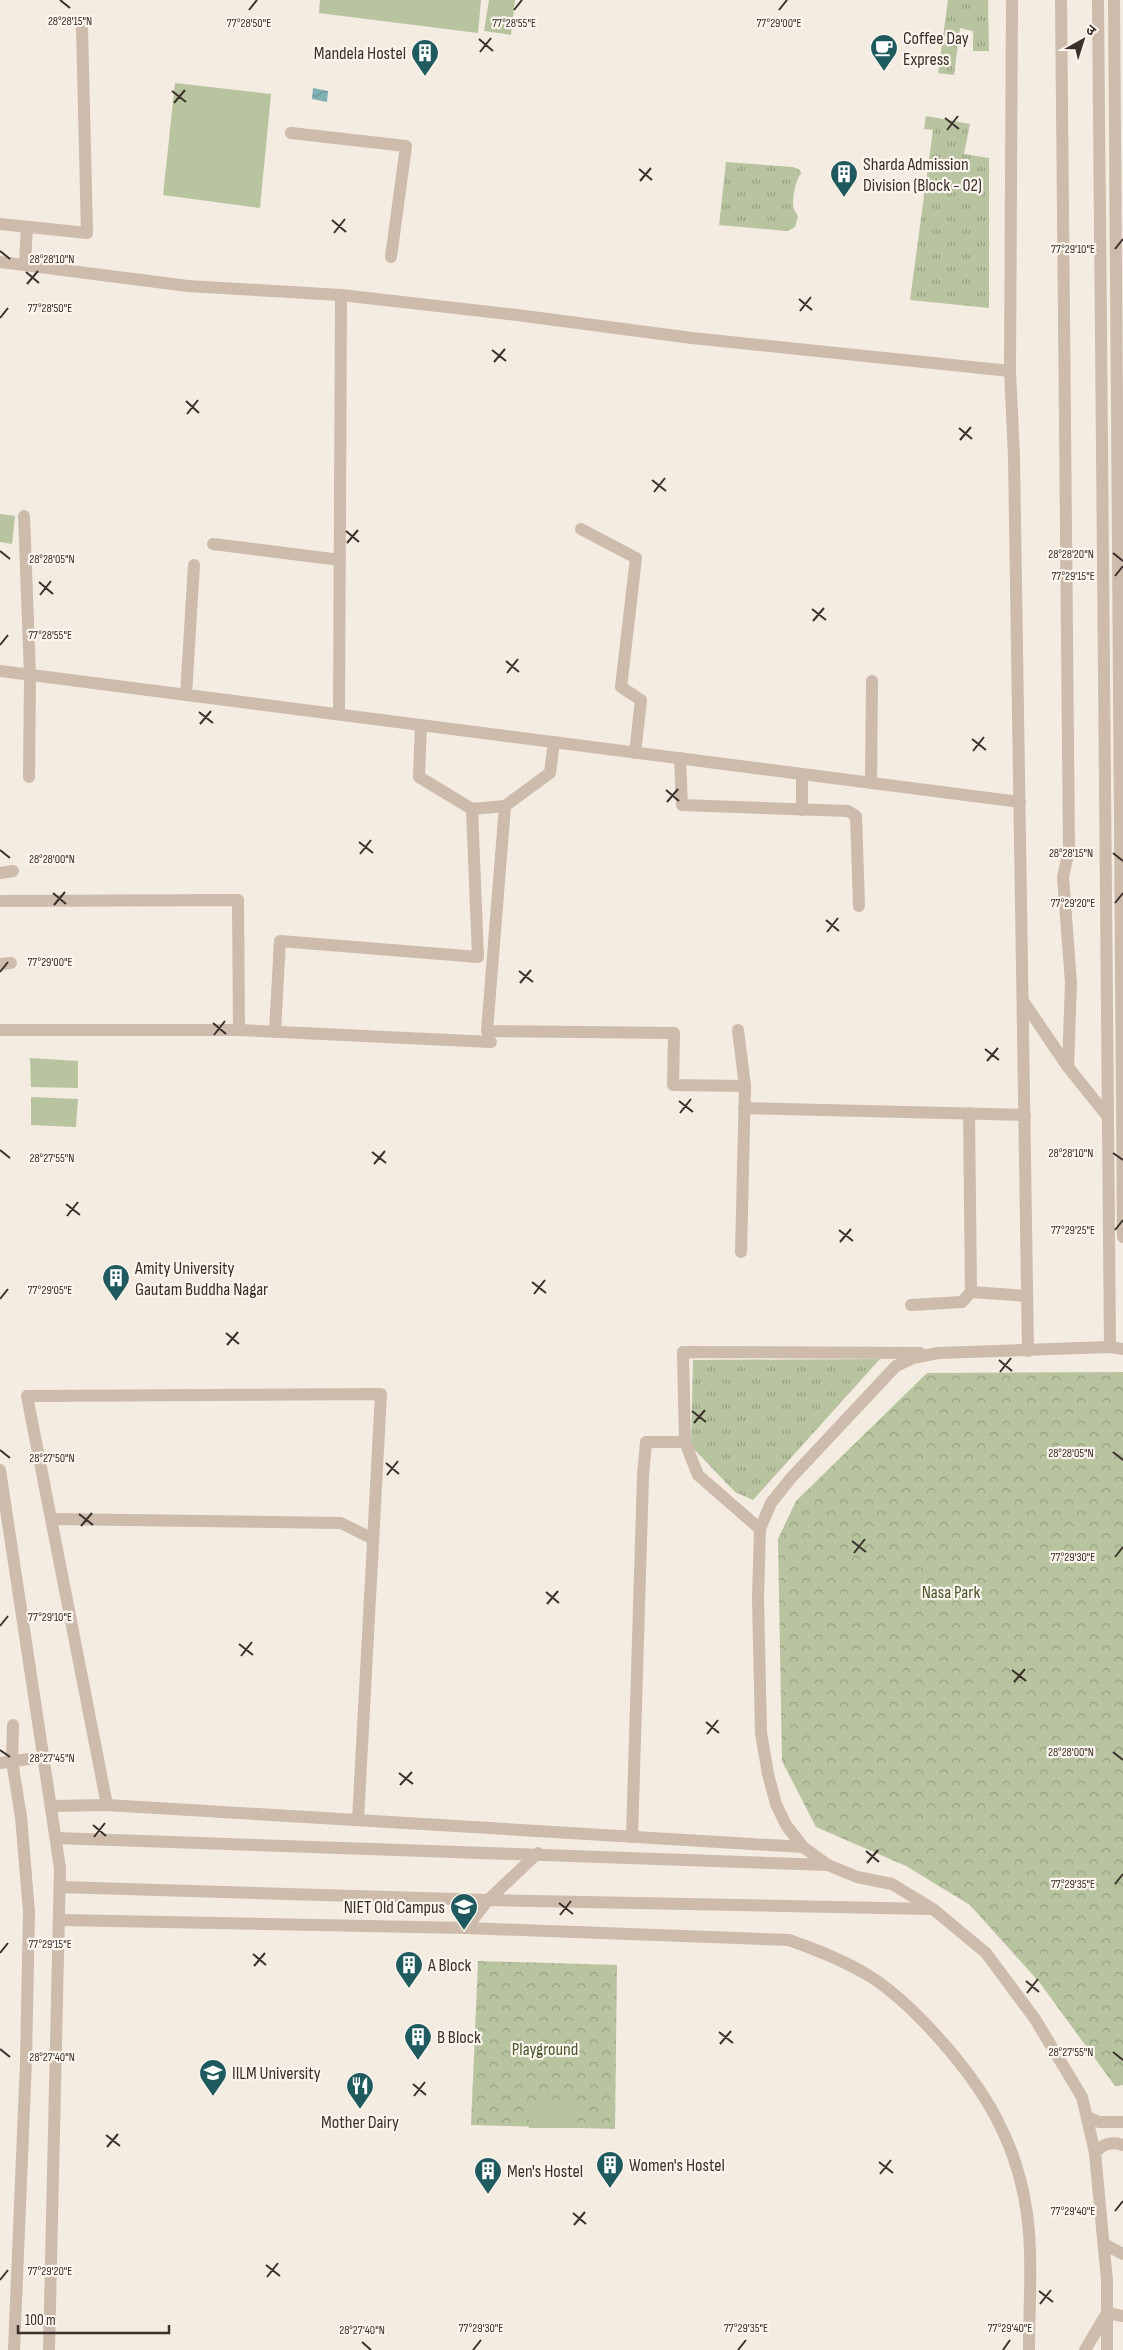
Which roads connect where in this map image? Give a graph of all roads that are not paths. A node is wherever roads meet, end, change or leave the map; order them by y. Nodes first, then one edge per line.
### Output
1 (1012, 0) edge
2 (1061, 0) edge
3 (1098, 0) edge
4 (1114, 0) edge
5 (82, 28) dead end
6 (291, 133) dead end
7 (0, 224) edge
8 (27, 227) junction
9 (391, 257) dead end
10 (0, 262) edge
11 (25, 264) junction
12 (341, 295) junction
13 (1010, 372) junction
14 (24, 516) dead end
15 (581, 529) dead end
16 (213, 544) dead end
17 (340, 560) junction
18 (194, 565) dead end
19 (0, 671) edge
20 (30, 675) junction
21 (872, 681) dead end
22 (186, 695) junction
23 (339, 714) junction
24 (421, 725) junction
25 (554, 742) junction
26 (636, 753) junction
27 (680, 758) junction
28 (802, 774) junction
29 (29, 777) dead end
30 (871, 783) junction
31 (1020, 802) junction
32 (505, 806) junction
33 (472, 809) junction
34 (802, 810) junction
35 (0, 901) edge
36 (859, 906) dead end
37 (1023, 1001) junction
38 (0, 1030) edge
39 (239, 1030) junction
40 (738, 1030) dead end
41 (275, 1032) junction
42 (491, 1042) dead end
43 (1068, 1067) junction
44 (1122, 1084) edge
45 (745, 1086) junction
46 (744, 1108) junction
47 (969, 1113) junction
48 (1025, 1115) junction
49 (1108, 1117) junction
50 (1123, 1237) edge
51 (741, 1252) dead end
52 (972, 1292) junction
53 (1027, 1296) junction
54 (911, 1305) dead end
55 (1117, 1348) edge
56 (1028, 1351) junction
57 (938, 1353) junction
58 (685, 1442) junction
59 (0, 1470) edge
60 (52, 1519) junction
61 (760, 1529) junction
62 (373, 1539) junction
63 (13, 1725) dead end
64 (43, 1757) junction
65 (6, 1762) edge
66 (107, 1805) junction
67 (51, 1806) junction
68 (358, 1820) junction
69 (632, 1837) junction
70 (56, 1838) junction
71 (803, 1847) junction
72 (538, 1853) junction
73 (828, 1865) junction
74 (60, 1887) junction
75 (488, 1900) junction
76 (933, 1909) junction
77 (60, 1920) junction
78 (466, 1928) junction
79 (1087, 2117) junction
80 (1123, 2122) edge
81 (1123, 2144) edge
82 (1096, 2153) junction
83 (1104, 2244) junction
84 (1123, 2254) edge
85 (1107, 2313) junction
86 (1123, 2316) edge
87 (14, 2350) edge
88 (49, 2350) edge
89 (1029, 2350) edge
90 (1085, 2350) edge
91 (1107, 2350) edge

1 - 13 street
2 - 43 street
3 - 49 street
4 - 44 street
5 - 8 street
6 - 9 street
7 - 8 street
8 - 11 street
10 - 11 street
11 - 12 street
12 - 13 street
12 - 17 street
13 - 31 street
14 - 20 street
15 - 26 street
16 - 17 street
17 - 23 street
18 - 22 street
19 - 20 street
20 - 22 street
20 - 29 street
21 - 30 street
22 - 23 street
23 - 24 street
24 - 25 street
24 - 33 street
25 - 26 street
25 - 32 street
26 - 27 street
27 - 28 street
27 - 34 street
28 - 30 street
28 - 34 street
30 - 31 street
31 - 37 street
32 - 33 street
32 - 45 street
33 - 41 street
34 - 36 street
35 - 39 street
37 - 43 street
37 - 48 street
38 - 39 street
39 - 41 street
40 - 45 street
41 - 42 street
43 - 49 street
44 - 50 street
45 - 46 street
46 - 47 street
46 - 51 street
47 - 48 street
47 - 52 street
48 - 53 street
49 - 55 street
52 - 53 street
52 - 54 street
53 - 56 street
55 - 56 street
56 - 57 street
57 - 58 street
57 - 61 street
58 - 61 street
58 - 69 street
59 - 64 street
60 - 62 street
60 - 62 street
60 - 66 street
61 - 71 street
62 - 68 street
63 - 65 street
64 - 65 street
64 - 67 street
65 - 87 street
66 - 67 street
66 - 68 street
67 - 70 street
68 - 69 street
69 - 71 street
70 - 72 street
70 - 74 street
71 - 73 street
72 - 73 street
72 - 75 street
73 - 76 street
74 - 75 street
74 - 77 street
75 - 76 street
75 - 78 street
76 - 79 street
77 - 78 street
77 - 88 street
78 - 89 street
79 - 80 street
79 - 82 street
81 - 82 street
82 - 83 street
83 - 84 street
83 - 85 street
85 - 86 street
85 - 90 street
85 - 91 street

